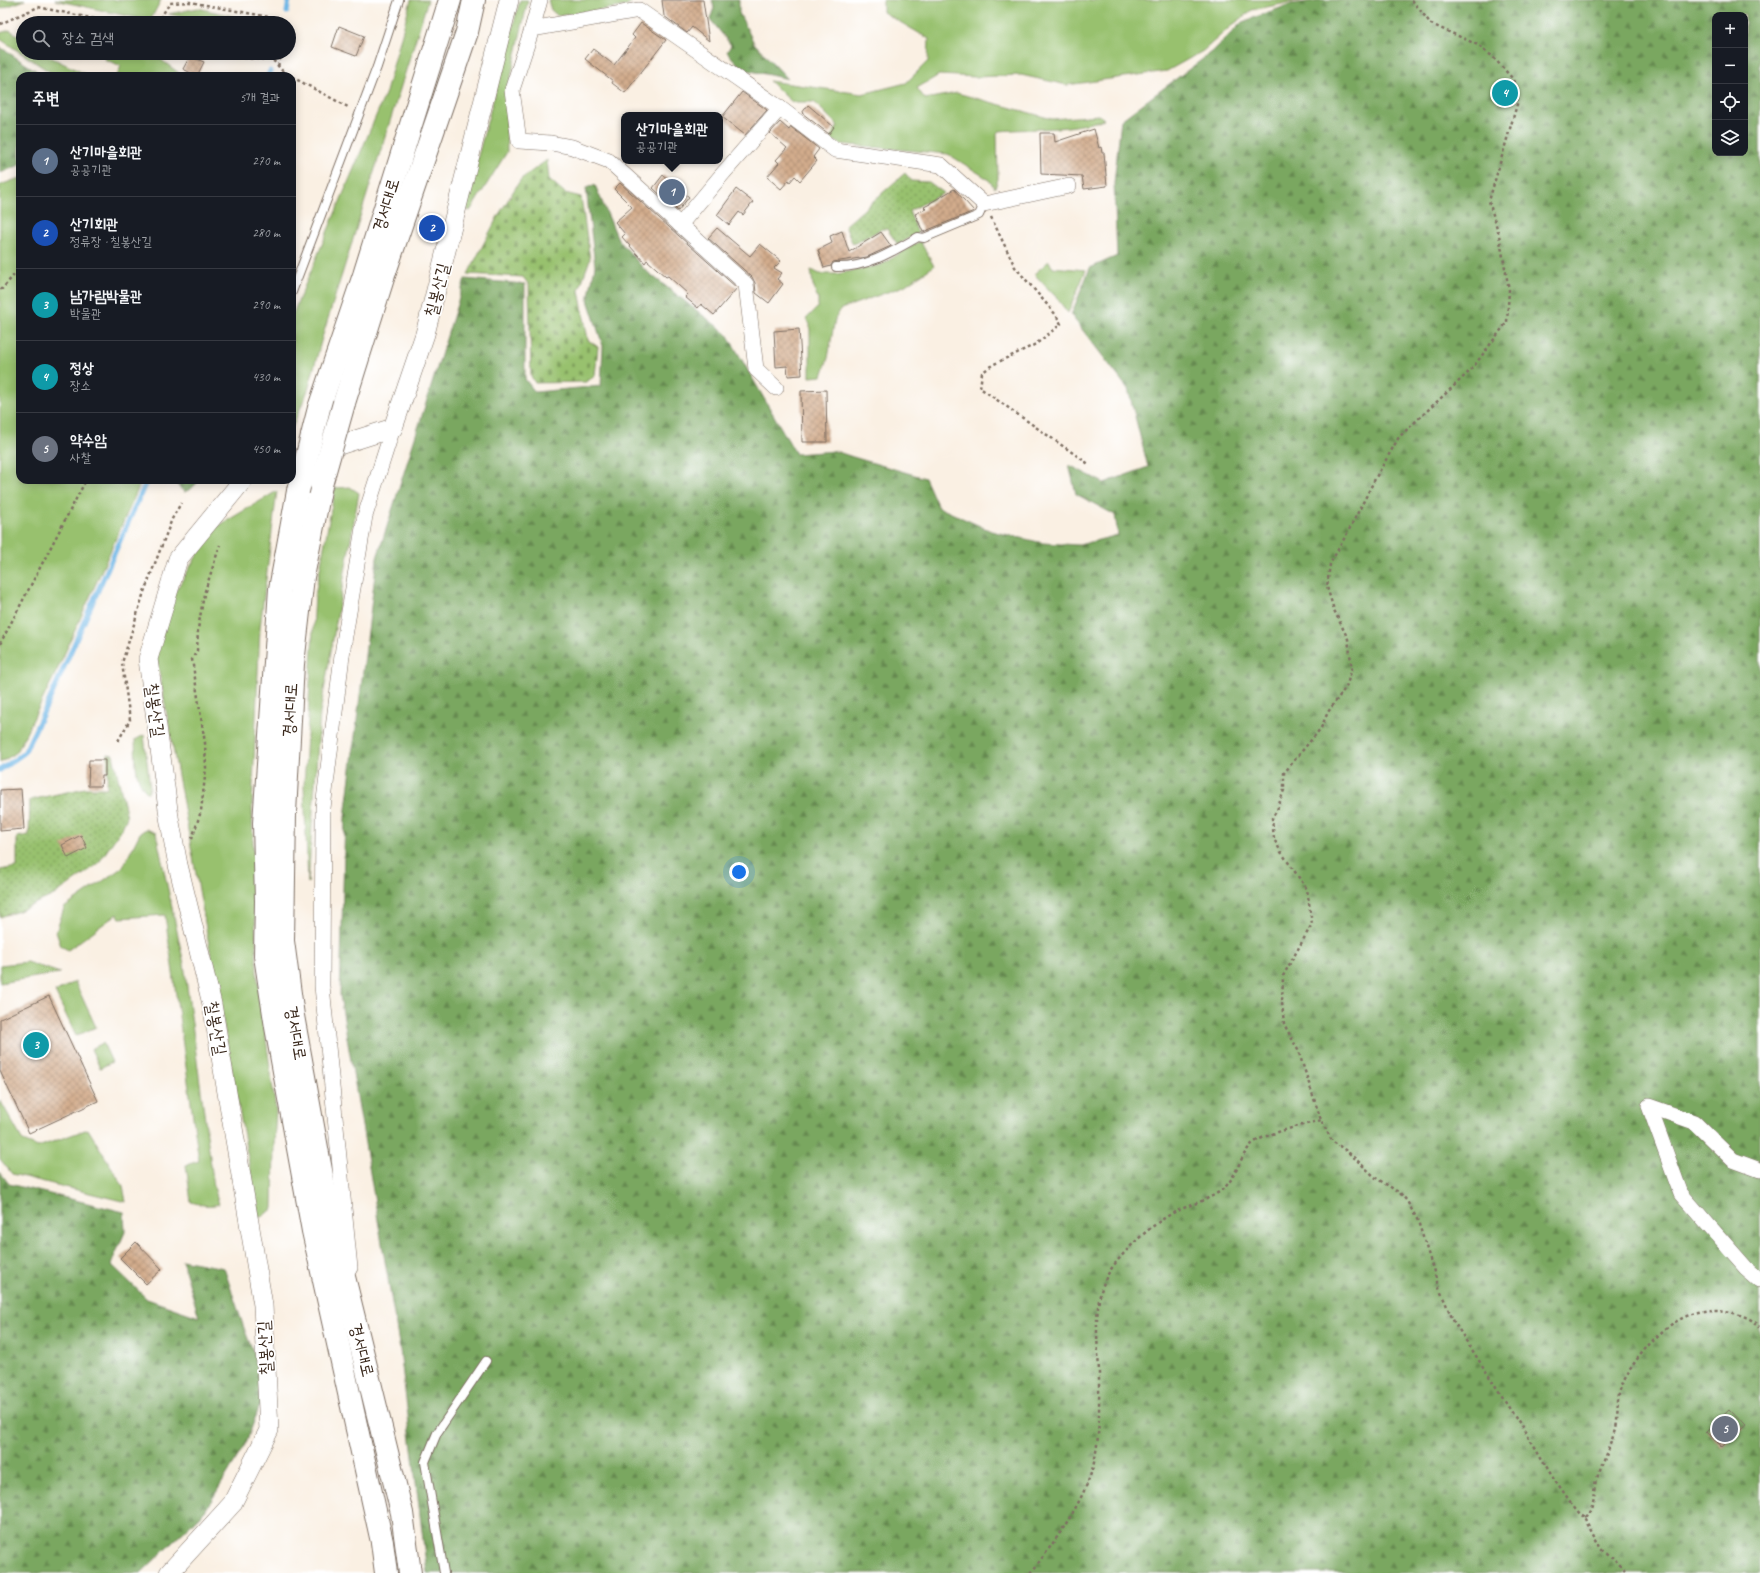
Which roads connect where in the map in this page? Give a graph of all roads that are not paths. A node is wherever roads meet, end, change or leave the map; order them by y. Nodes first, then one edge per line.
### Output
1 (398, 0) edge
2 (450, 0) edge
3 (474, 0) edge
4 (509, 0) edge
5 (540, 0) edge
6 (639, 5) edge
7 (532, 29) junction
8 (780, 108) junction
9 (1069, 186) dead end
10 (984, 204) junction
11 (680, 225) junction
12 (836, 267) dead end
13 (296, 281) edge
14 (776, 388) dead end
15 (394, 428) junction
16 (296, 459) edge
17 (240, 484) edge
18 (1760, 1170) edge
19 (1760, 1280) edge
20 (356, 1328) junction
21 (486, 1362) dead end
22 (169, 1573) edge
23 (386, 1573) edge
24 (410, 1573) edge
25 (444, 1573) edge

1 - 13 lane
2 - 23 main road, 경서대로, bridge
3 - 20 main road, 경서대로, bridge
4 - 15 street, 칠봉산길
5 - 7 street
6 - 7 street
6 - 8 street
7 - 11 street
8 - 10 street
8 - 11 street
9 - 10 street
10 - 12 lane
11 - 14 street
15 - 16 street
15 - 20 street
17 - 22 street, 칠봉산길
18 - 19 street
20 - 24 main road, 경서대로
21 - 25 lane

